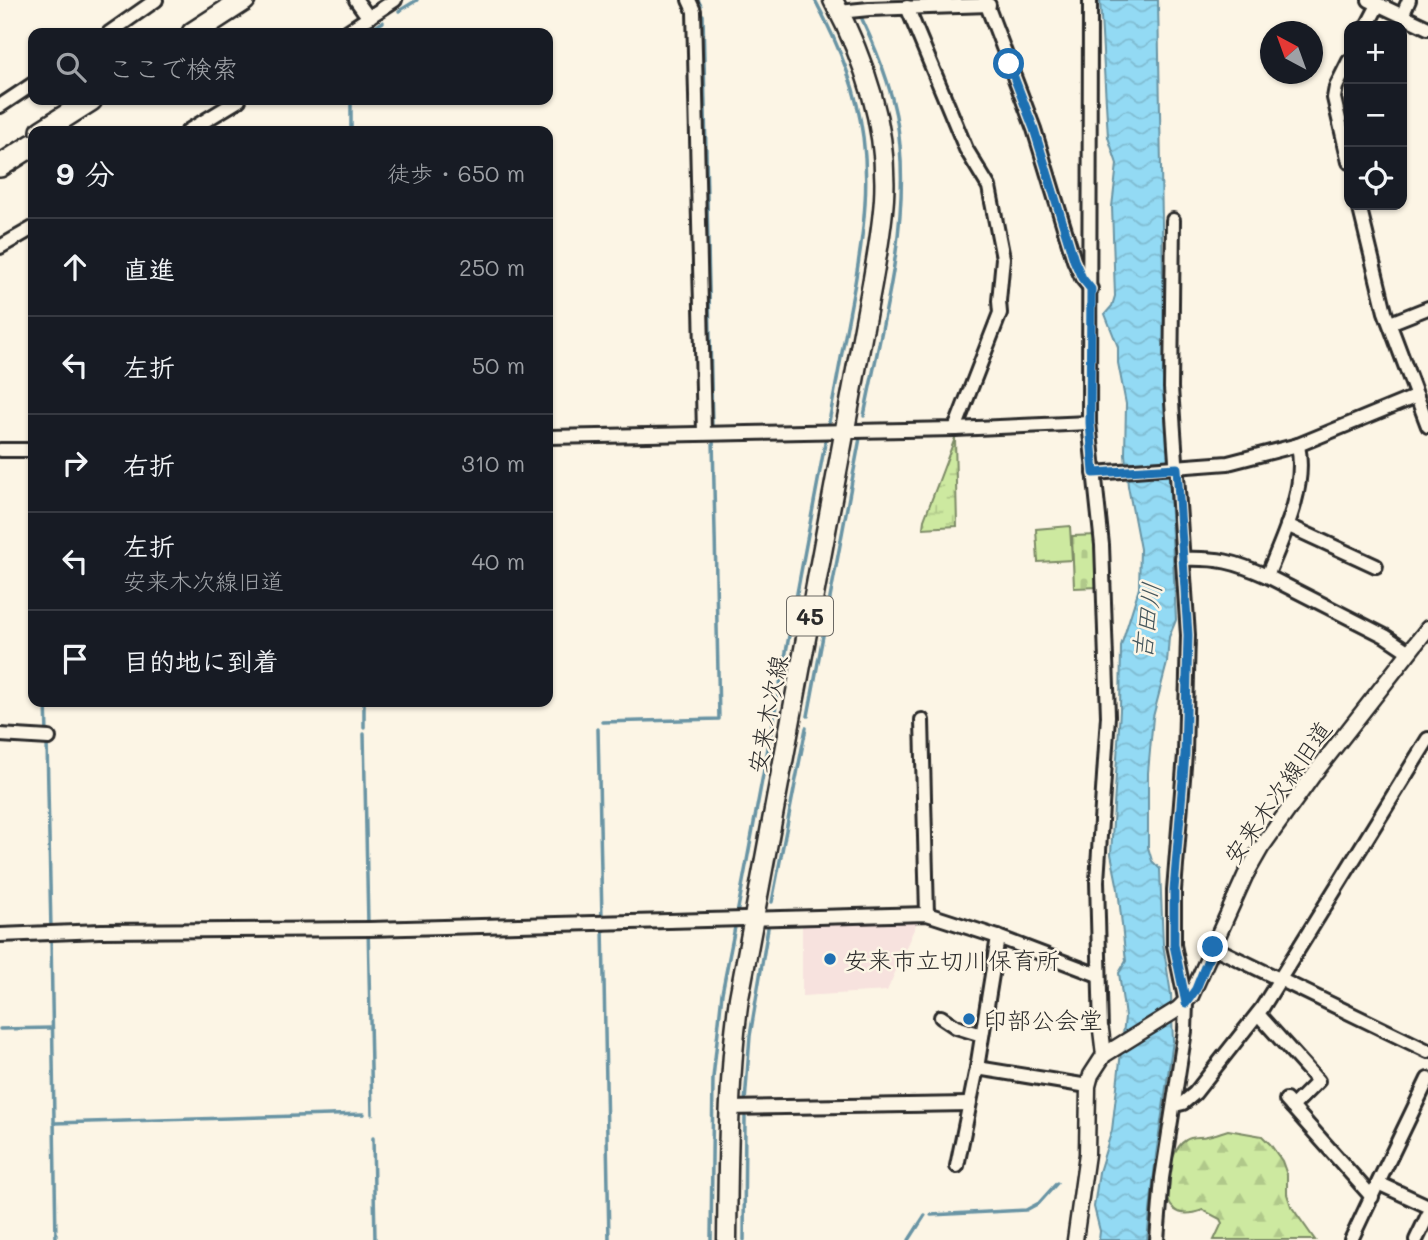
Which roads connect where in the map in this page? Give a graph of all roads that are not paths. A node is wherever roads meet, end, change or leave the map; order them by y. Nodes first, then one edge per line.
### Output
1 (156, 0) edge
2 (244, 0) edge
3 (258, 0) edge
4 (356, 0) edge
5 (396, 0) edge
6 (689, 0) edge
7 (1090, 0) edge
8 (1409, 0) edge
9 (1373, 2) edge
10 (987, 3) edge
11 (836, 6) edge
12 (906, 8) junction
13 (1402, 16) junction
14 (369, 18) junction
15 (1368, 21) edge
16 (116, 28) edge
17 (201, 28) edge
18 (214, 28) edge
19 (353, 28) edge
20 (1428, 28) edge
21 (1344, 71) edge
22 (28, 88) edge
23 (83, 105) edge
24 (96, 105) edge
25 (231, 105) edge
26 (0, 106) edge
27 (50, 126) edge
28 (64, 126) edge
29 (196, 126) edge
30 (28, 139) edge
31 (1345, 147) edge
32 (28, 148) edge
33 (0, 157) edge
34 (0, 166) edge
35 (1361, 210) edge
36 (1173, 220) dead end
37 (28, 231) edge
38 (0, 247) edge
39 (1091, 289) junction
40 (1428, 308) edge
41 (1390, 323) junction
42 (1417, 396) junction
43 (1090, 423) junction
44 (1428, 426) edge
45 (956, 429) junction
46 (845, 431) junction
47 (704, 433) junction
48 (553, 437) edge
49 (1298, 445) junction
50 (0, 450) edge
51 (28, 450) edge
52 (1175, 468) junction
53 (1097, 473) junction
54 (1287, 525) junction
55 (1182, 559) junction
56 (1376, 566) dead end
57 (1267, 576) junction
58 (1428, 628) edge
59 (1409, 652) junction
60 (922, 720) dead end
61 (0, 735) edge
62 (49, 738) dead end
63 (1428, 739) edge
64 (927, 914) junction
65 (753, 918) junction
66 (0, 935) edge
67 (998, 937) junction
68 (1213, 947) junction
69 (1098, 975) junction
70 (1280, 980) junction
71 (1182, 1006) junction
72 (1258, 1014) junction
73 (941, 1017) dead end
74 (1101, 1030) joint
75 (982, 1035) junction
76 (1428, 1051) edge
77 (1107, 1053) junction
78 (977, 1068) junction
79 (1428, 1079) edge
80 (1088, 1086) junction
81 (969, 1104) junction
82 (1175, 1105) junction
83 (728, 1108) junction
84 (957, 1166) dead end
85 (1378, 1183) junction
86 (1372, 1197) junction
87 (1428, 1206) edge
88 (1428, 1215) edge
89 (727, 1240) edge
90 (1075, 1240) edge
91 (1157, 1240) edge
92 (1351, 1240) edge
93 (1416, 1240) edge

1 - 16 street
2 - 17 highway
3 - 18 highway
4 - 14 street
5 - 14 street
6 - 47 street
7 - 39 street
8 - 13 street
9 - 13 street
9 - 15 street
10 - 12 street
10 - 39 street
11 - 12 street
11 - 46 main road, 安来木次線 / 45
12 - 45 street
13 - 20 street
14 - 19 street
21 - 31 street
22 - 26 street
23 - 27 highway
24 - 28 highway
25 - 29 street
30 - 33 highway
32 - 34 highway
35 - 41 street
36 - 52 street
37 - 38 street
39 - 43 street
40 - 41 street
41 - 42 street
42 - 44 street
42 - 49 street
43 - 45 street
43 - 53 street
45 - 46 street
46 - 47 street
46 - 65 main road, 安来木次線 / 45
47 - 48 street
49 - 52 street
49 - 54 street
50 - 51 street
52 - 53 street
52 - 55 street
53 - 69 street
54 - 56 street
54 - 57 street
55 - 57 street
55 - 71 street
57 - 59 street
58 - 59 street, 安来木次線旧道
59 - 68 street, 安来木次線旧道
60 - 64 street
61 - 62 street
63 - 70 street
64 - 65 street
64 - 67 street
65 - 66 street
65 - 83 main road, 安来木次線 / 45
67 - 69 street
67 - 75 street
68 - 70 street
68 - 71 street, 安来木次線旧道
69 - 74 street
70 - 72 street
70 - 76 street
71 - 77 street, 安来木次線旧道
71 - 82 street
72 - 82 street
72 - 86 street
73 - 75 street
74 - 77 street
75 - 78 street
77 - 80 street
78 - 80 street
78 - 81 street
79 - 85 street
80 - 90 street
81 - 83 street
81 - 84 street
82 - 91 street
83 - 89 main road, 安来木次線 / 45
85 - 86 street
85 - 87 street
86 - 92 street
88 - 93 street

